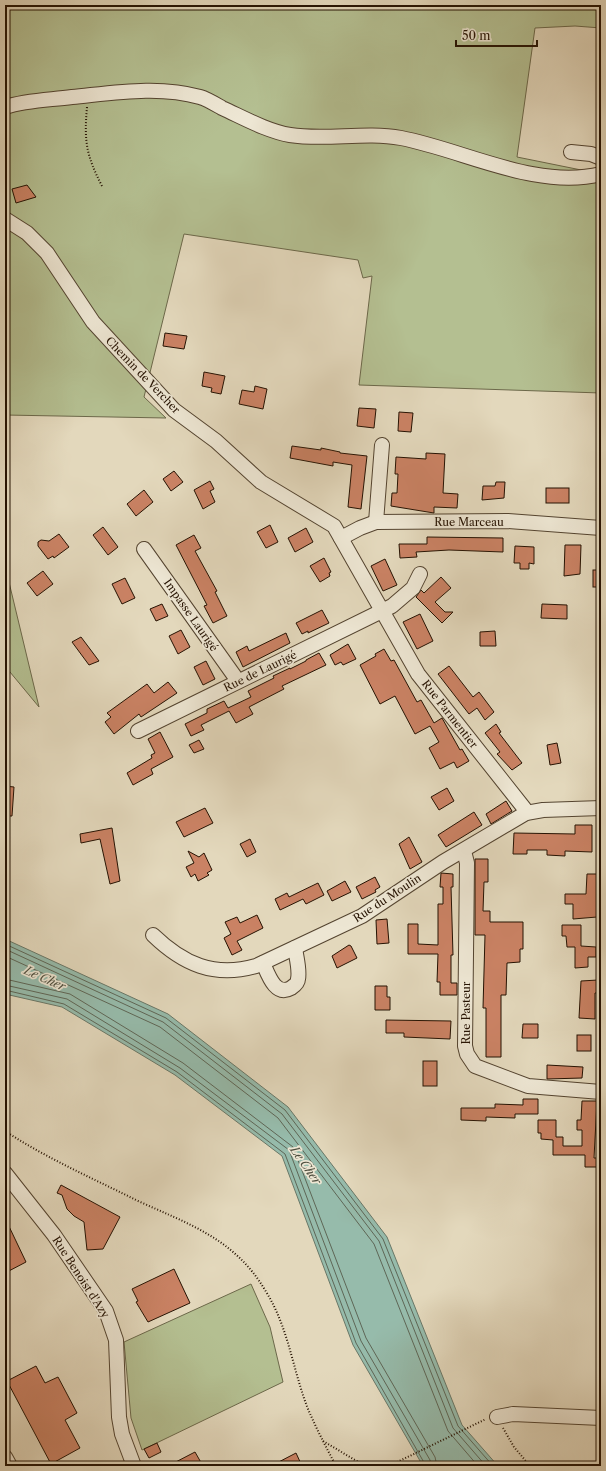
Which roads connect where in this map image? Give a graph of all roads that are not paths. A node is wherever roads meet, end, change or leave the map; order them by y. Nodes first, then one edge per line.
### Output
1 (5, 107) edge
2 (570, 152) dead end
3 (601, 158) edge
4 (601, 174) edge
5 (5, 219) edge
6 (382, 445) dead end
7 (376, 522) junction
8 (601, 528) edge
9 (341, 538) junction
10 (144, 549) dead end
11 (420, 574) dead end
12 (381, 611) junction
13 (238, 681) junction
14 (138, 731) dead end
15 (601, 808) edge
16 (526, 813) junction
17 (464, 851) junction
18 (153, 936) dead end
19 (295, 948) junction
20 (264, 963) junction
21 (601, 1092) edge
22 (6, 1175) edge
23 (497, 1417) road end
24 (601, 1418) edge
25 (5, 1457) edge
26 (10, 1466) edge
27 (134, 1466) edge

1 - 4 street
2 - 3 street
5 - 9 street, Chemin de Vercher
6 - 7 street
7 - 8 street, Rue Marceau
7 - 9 street, Rue Marceau
9 - 12 street, Rue Parmentier
10 - 13 street, Impasse Laurigé
11 - 12 street
12 - 13 street, Rue de Laurigé
12 - 16 street, Rue Parmentier
13 - 14 street, Rue de Laurigé
15 - 16 street, Rue du Moulin
16 - 17 street, Rue du Moulin
17 - 19 street, Rue du Moulin
17 - 21 street, Rue Pasteur
18 - 20 street, Rue du Moulin
19 - 20 street, Rue du Moulin
19 - 20 street
22 - 27 street, Rue Benoist d'Azy
23 - 24 street
25 - 26 street

